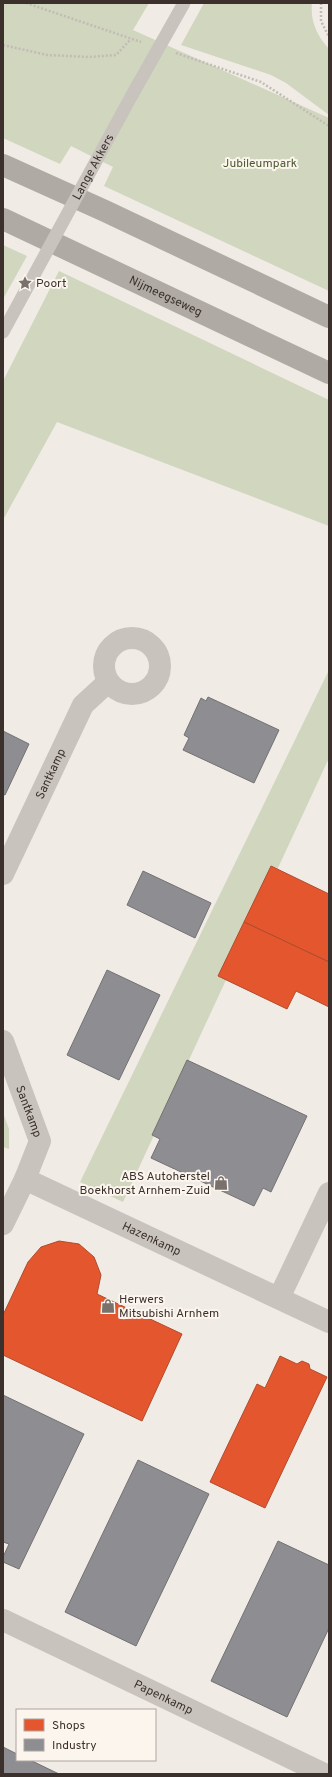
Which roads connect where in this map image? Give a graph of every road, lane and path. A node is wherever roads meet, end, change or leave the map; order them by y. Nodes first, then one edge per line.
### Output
1 (26, 3) edge
2 (184, 3) edge
3 (321, 3) edge
4 (329, 37) edge
5 (131, 39) junction
6 (3, 45) edge
7 (159, 48) junction
8 (329, 126) edge
9 (3, 165) edge
10 (3, 219) edge
11 (329, 317) edge
12 (3, 332) edge
13 (329, 373) edge
14 (108, 682) dead end
15 (3, 874) edge
16 (3, 1041) edge
17 (25, 1179) junction
18 (329, 1193) edge
19 (3, 1224) edge
20 (279, 1298) junction
21 (329, 1322) edge
22 (3, 1620) edge
23 (324, 1774) edge

1 - 5 path
2 - 7 lane, Lange Akkers
3 - 4 path
5 - 6 path
5 - 7 path
7 - 8 path
7 - 12 lane, Lange Akkers, bridge
9 - 11 highway
10 - 13 highway, Nijmeegseweg
14 - 15 street, Santkamp
16 - 17 street, Santkamp
17 - 19 street, Santkamp
17 - 20 street, Hazenkamp
18 - 20 street
20 - 21 street, Hazenkamp
22 - 23 street, Papenkamp

